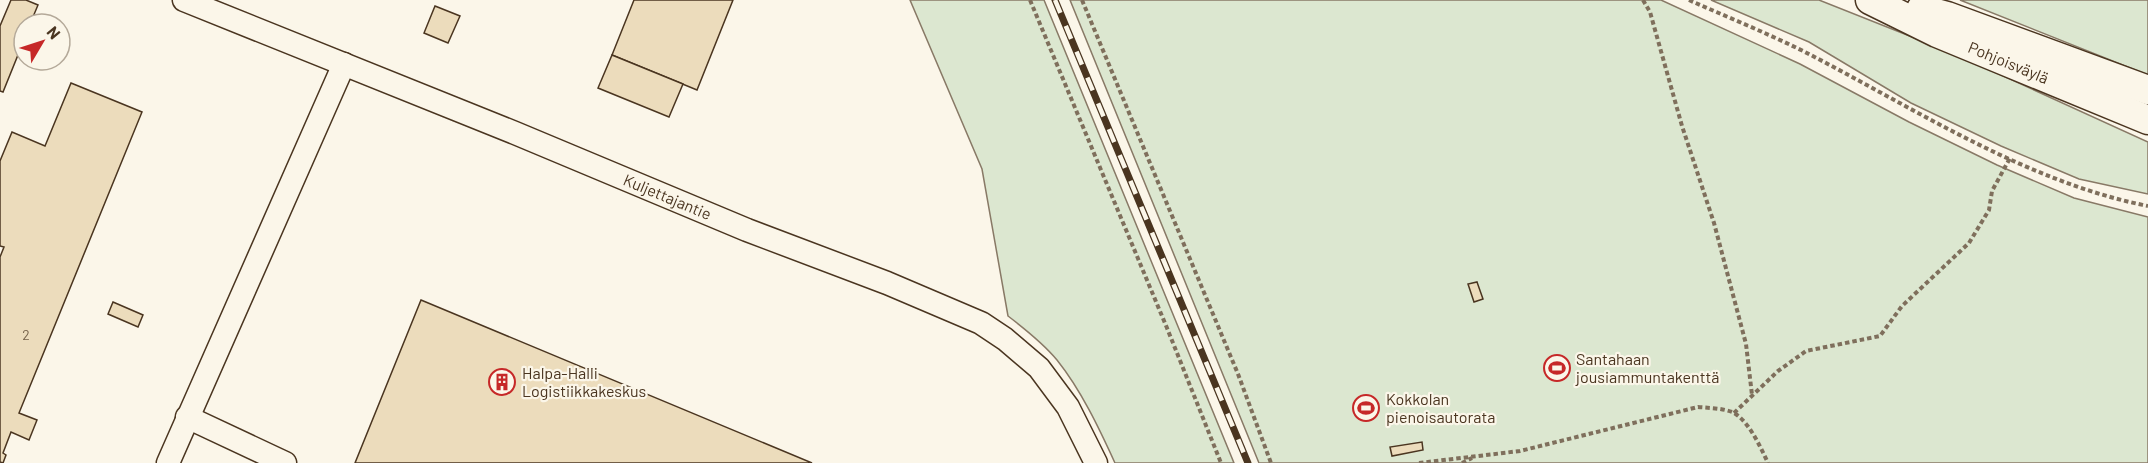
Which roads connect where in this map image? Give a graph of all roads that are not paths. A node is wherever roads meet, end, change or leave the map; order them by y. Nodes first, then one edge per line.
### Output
1 (184, 0) edge
2 (1870, 0) edge
3 (1885, 0) edge
4 (344, 64) junction
5 (2148, 90) edge
6 (2148, 120) edge
7 (187, 417) junction
8 (168, 463) edge
9 (285, 463) edge
10 (1096, 463) edge

1 - 4 street, Kuljettajantie
2 - 6 main road, Pohjoisväylä
3 - 5 main road, Pohjoisväylä
4 - 7 street
4 - 10 street, Kuljettajantie
7 - 8 street
7 - 9 street

